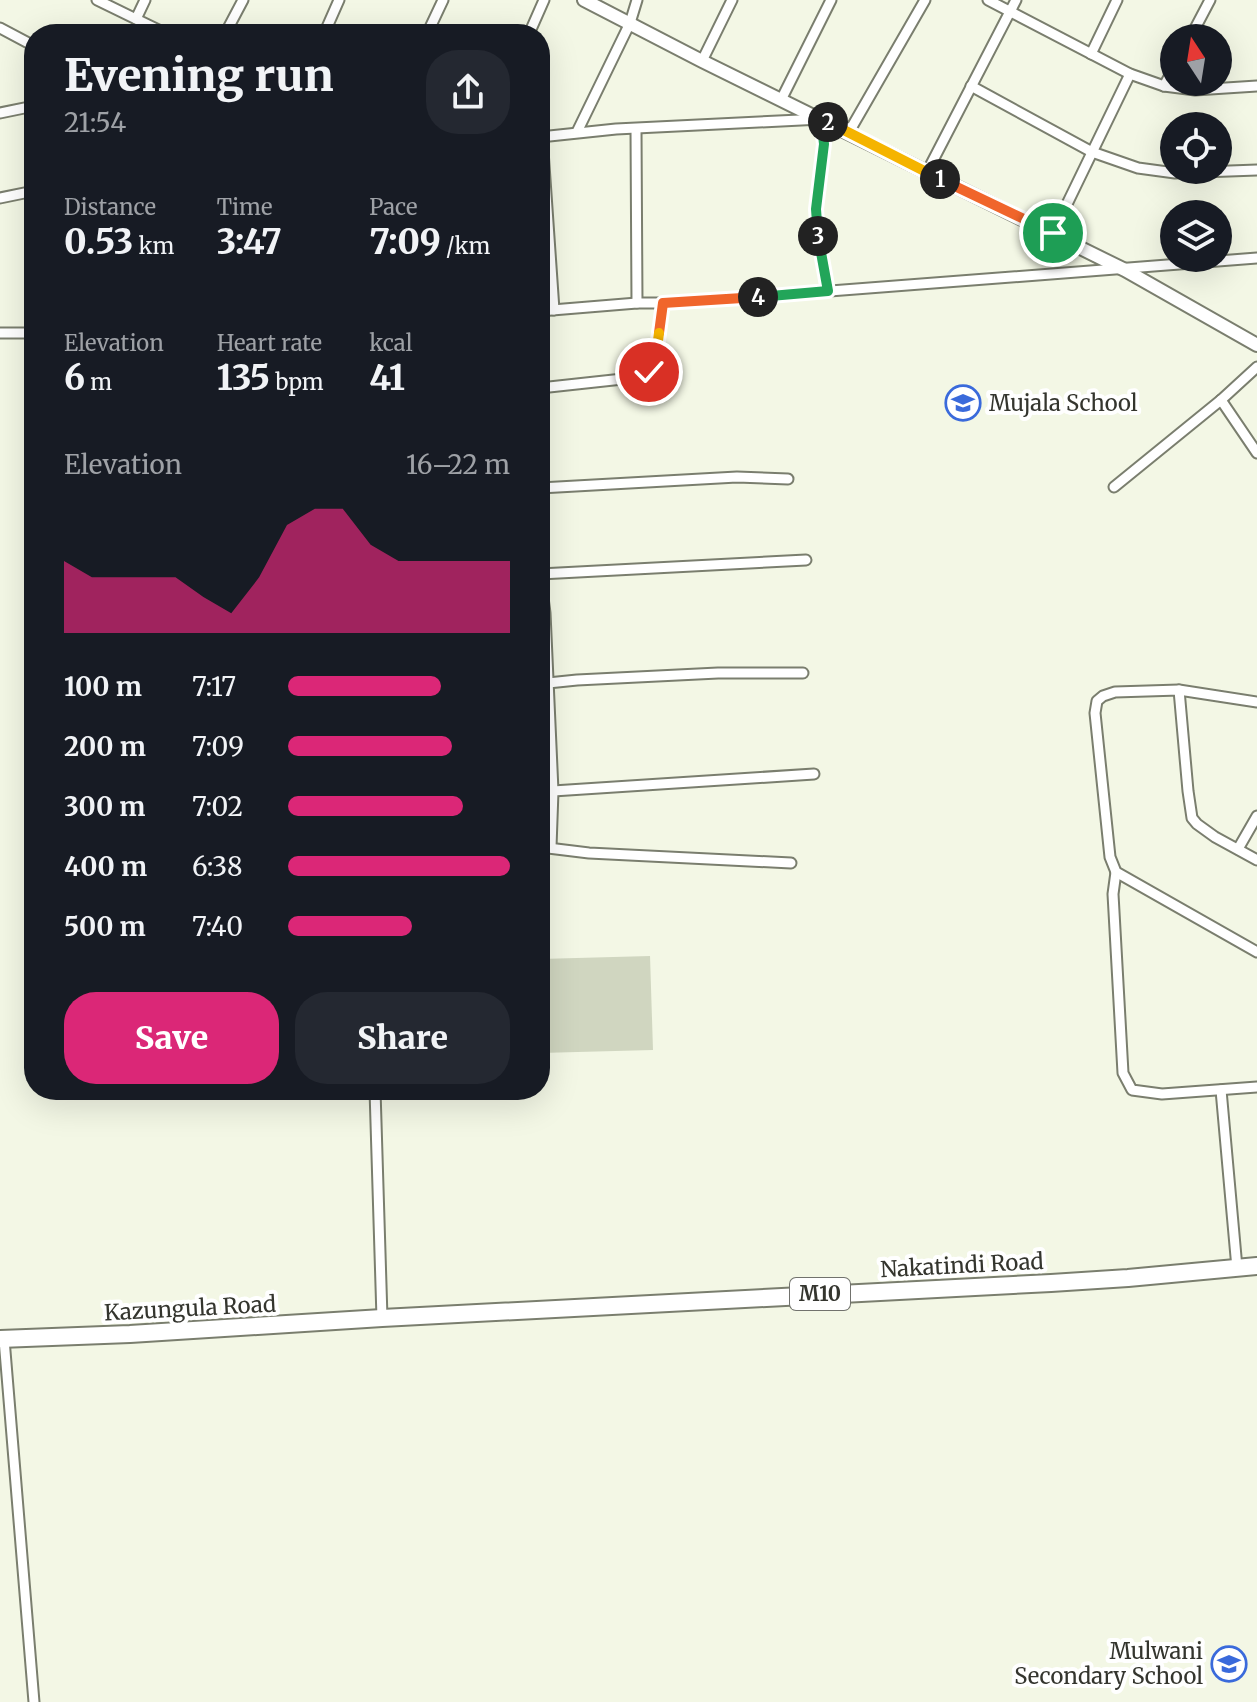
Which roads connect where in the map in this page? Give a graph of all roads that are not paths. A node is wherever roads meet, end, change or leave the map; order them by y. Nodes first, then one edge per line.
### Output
1 (97, 0) edge
2 (145, 0) edge
3 (243, 0) edge
4 (339, 0) edge
5 (443, 0) edge
6 (544, 0) edge
7 (584, 0) edge
8 (637, 0) edge
9 (732, 0) edge
10 (831, 0) edge
11 (925, 0) edge
12 (988, 0) edge
13 (1016, 0) edge
14 (1117, 0) edge
15 (1210, 0) edge
16 (1010, 12) junction
17 (136, 19) junction
18 (630, 23) junction
19 (146, 24) edge
20 (230, 24) edge
21 (328, 24) edge
22 (432, 24) edge
23 (533, 24) edge
24 (1197, 24) edge
25 (0, 28) edge
26 (24, 41) edge
27 (1091, 54) junction
28 (702, 61) junction
29 (1130, 74) junction
30 (1160, 85) edge
31 (971, 86) junction
32 (1257, 86) edge
33 (1232, 88) edge
34 (781, 100) junction
35 (24, 108) edge
36 (0, 113) edge
37 (821, 119) junction
38 (636, 129) junction
39 (577, 132) junction
40 (849, 132) junction
41 (550, 135) edge
42 (1092, 152) junction
43 (1257, 170) edge
44 (927, 172) junction
45 (24, 193) edge
46 (0, 198) edge
47 (1053, 233) junction
48 (550, 256) edge
49 (1257, 258) edge
50 (1125, 270) junction
51 (828, 291) junction
52 (637, 303) junction
53 (663, 303) junction
54 (550, 310) edge
55 (554, 310) junction
56 (0, 333) edge
57 (24, 333) edge
58 (1257, 345) edge
59 (1257, 367) edge
60 (550, 387) edge
61 (1221, 400) junction
62 (1257, 453) edge
63 (788, 479) dead end
64 (550, 487) edge
65 (1114, 487) dead end
66 (806, 560) dead end
67 (550, 573) edge
68 (803, 673) dead end
69 (550, 683) edge
70 (1179, 690) junction
71 (1257, 702) edge
72 (550, 726) edge
73 (814, 774) dead end
74 (553, 791) junction
75 (1257, 816) edge
76 (551, 847) joint
77 (1238, 849) junction
78 (1257, 860) edge
79 (791, 863) dead end
80 (1116, 872) junction
81 (1257, 952) edge
82 (1257, 1087) edge
83 (1221, 1090) junction
84 (375, 1100) edge
85 (1257, 1266) edge
86 (1237, 1268) junction
87 (382, 1318) junction
88 (2, 1339) edge
89 (34, 1702) edge

1 - 17 street
2 - 17 street
3 - 20 street
4 - 21 street
5 - 22 street
6 - 23 street
7 - 18 street
8 - 18 street
9 - 28 street
10 - 34 street
11 - 40 street
12 - 16 street
13 - 16 street
14 - 27 street
15 - 24 street
16 - 27 street
16 - 31 street
17 - 19 street
18 - 28 street
18 - 39 street
25 - 26 street
27 - 29 street
28 - 34 street
29 - 30 street
29 - 42 street
31 - 42 street
31 - 44 street
32 - 33 street
34 - 37 street
35 - 36 street
37 - 38 street
37 - 40 street
37 - 51 street
38 - 39 street
38 - 52 street
39 - 41 street
40 - 44 street
42 - 43 street
42 - 47 street
44 - 47 street
45 - 46 street
47 - 50 street
48 - 55 street
49 - 50 street
50 - 51 street
50 - 58 street
51 - 53 street
52 - 53 street
52 - 55 street
53 - 60 street
54 - 55 street
56 - 57 street
59 - 61 street
61 - 62 street
61 - 65 street
63 - 64 street
66 - 67 street
68 - 69 street
70 - 71 street
70 - 77 street
70 - 80 street
72 - 74 street
73 - 74 street
74 - 76 street
75 - 77 street
76 - 79 street
77 - 78 street
80 - 81 street
80 - 83 street
82 - 83 street
83 - 86 street
84 - 87 street
85 - 86 highway, Nakatindi Road / M10
86 - 87 highway, Nakatindi Road / M10
87 - 88 highway, Kazungula Road / M10
88 - 89 street

